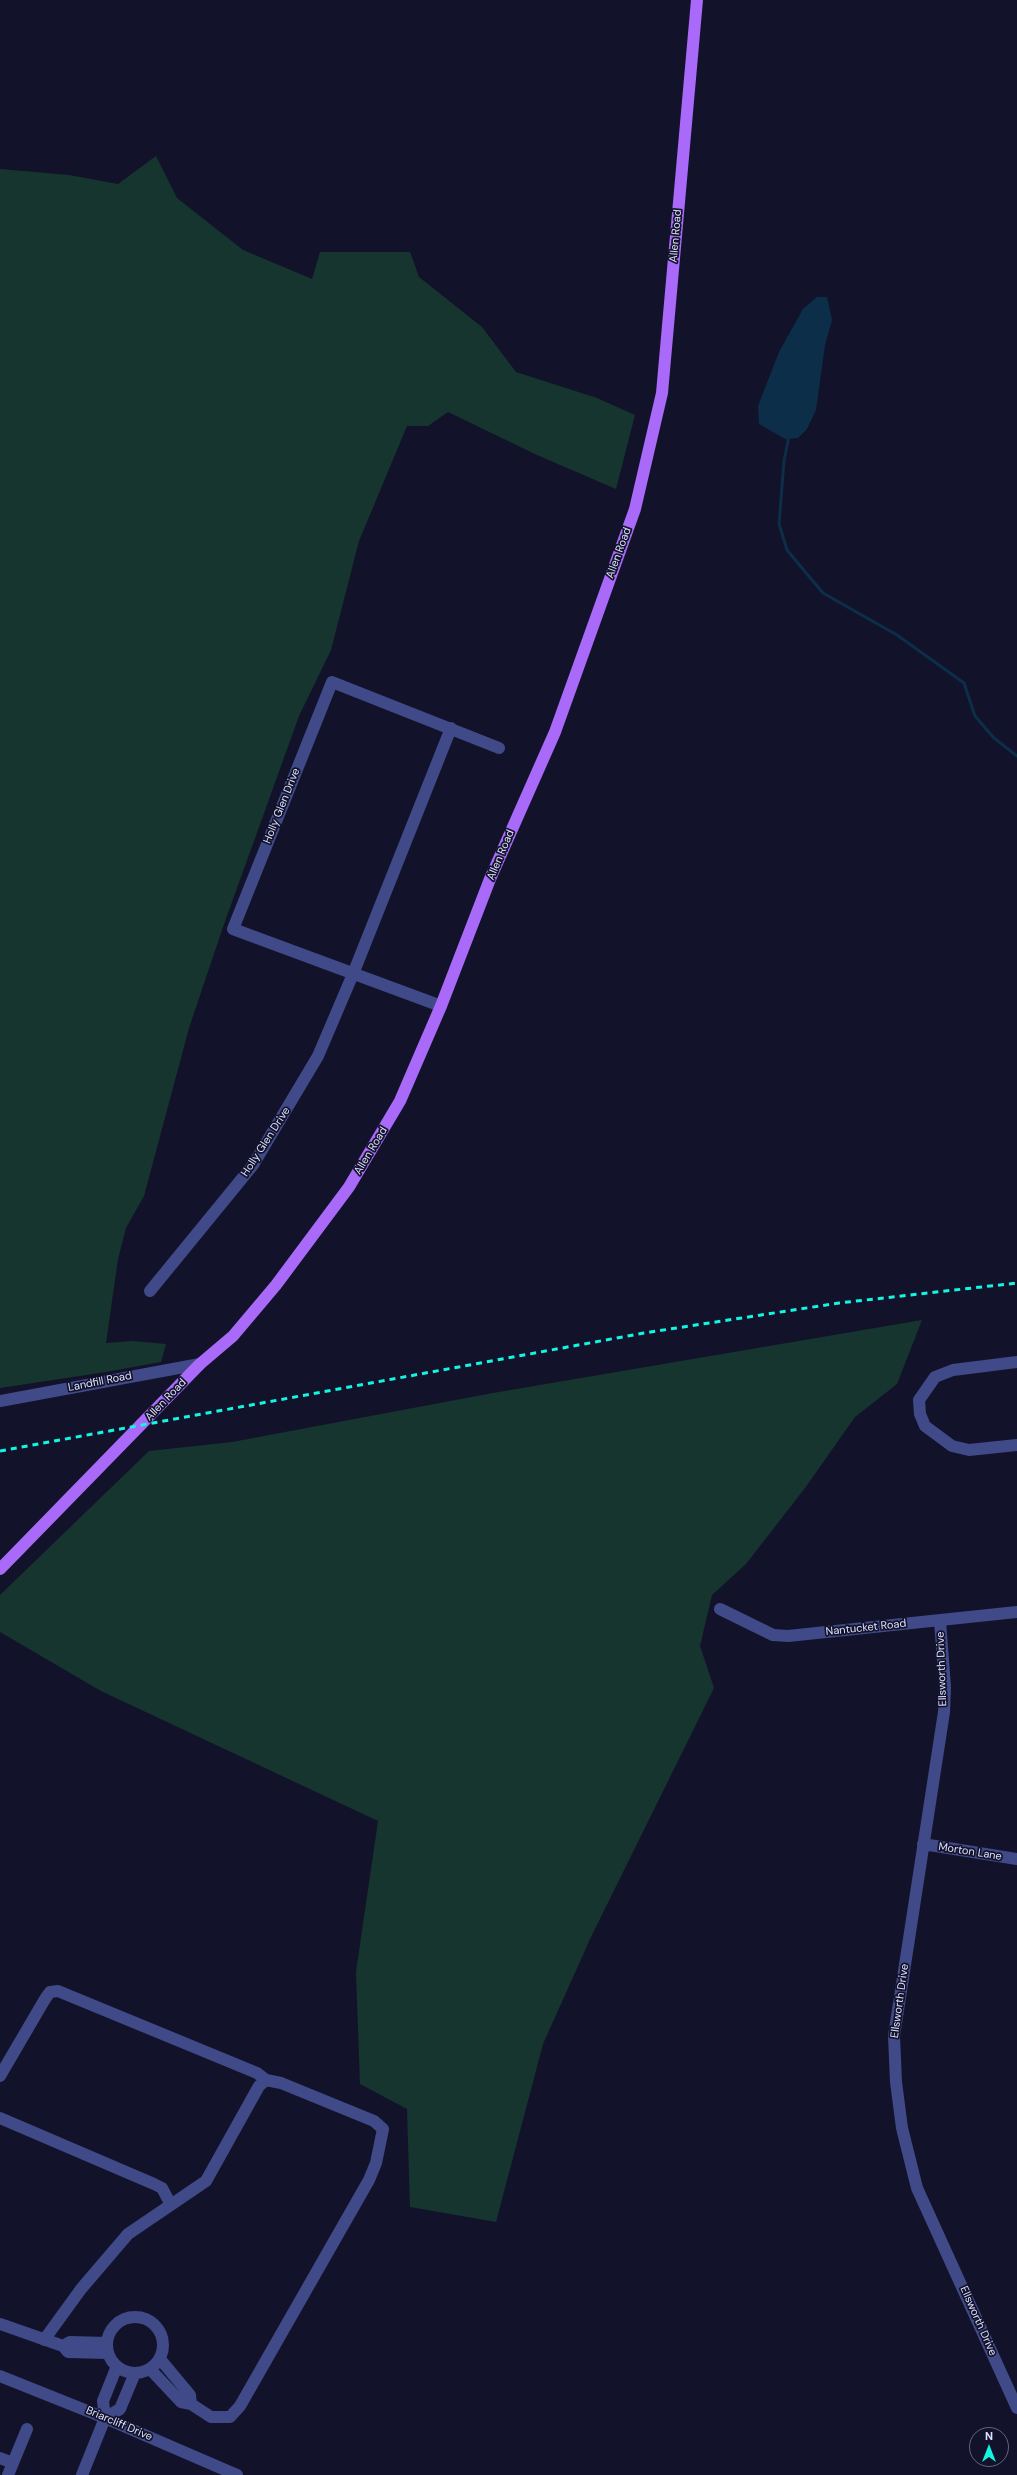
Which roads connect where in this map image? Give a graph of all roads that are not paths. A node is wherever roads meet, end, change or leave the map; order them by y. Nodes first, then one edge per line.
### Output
1 (697, 0) edge
2 (451, 728) junction
3 (499, 748) dead end
4 (353, 974) junction
5 (441, 1006) junction
6 (150, 1291) dead end
7 (1017, 1362) edge
8 (200, 1364) junction
9 (0, 1401) edge
10 (1017, 1445) edge
11 (0, 1569) edge
12 (720, 1610) dead end
13 (1017, 1612) edge
14 (940, 1621) junction
15 (923, 1844) junction
16 (1017, 1859) edge
17 (0, 2076) edge
18 (266, 2080) junction
19 (0, 2118) edge
20 (171, 2205) junction
21 (0, 2324) edge
22 (44, 2340) junction
23 (108, 2348) junction
24 (160, 2359) junction
25 (117, 2366) junction
26 (150, 2369) junction
27 (135, 2373) junction
28 (0, 2376) edge
29 (191, 2404) junction
30 (1017, 2408) edge
31 (105, 2418) junction
32 (27, 2429) dead end
33 (0, 2458) edge
34 (13, 2463) junction
35 (8, 2475) edge
36 (82, 2475) edge
37 (237, 2475) edge

1 - 5 main road, Allen Road
2 - 3 street, Holly Glen Drive
2 - 4 street, Holly Glen Drive
2 - 4 street, Holly Glen Drive
4 - 5 street, Holly Glen Drive
4 - 6 street, Holly Glen Drive
5 - 8 main road, Allen Road
7 - 10 street
8 - 9 street, Landfill Road
8 - 11 main road, Allen Road
12 - 14 street, Nantucket Road
13 - 14 street, Nantucket Road
14 - 15 street, Ellsworth Drive
15 - 16 street, Morton Lane
15 - 30 street, Ellsworth Drive
17 - 18 street
18 - 20 street
18 - 29 street
19 - 20 street
20 - 22 street
21 - 22 street
22 - 23 street
23 - 24 street
23 - 25 street
24 - 26 street
24 - 29 street
25 - 27 street
25 - 31 street
26 - 27 street
26 - 29 street
27 - 31 street
28 - 31 street, Briarcliff Drive
31 - 36 street
31 - 37 street, Briarcliff Drive
32 - 34 street
33 - 34 street
34 - 35 street

